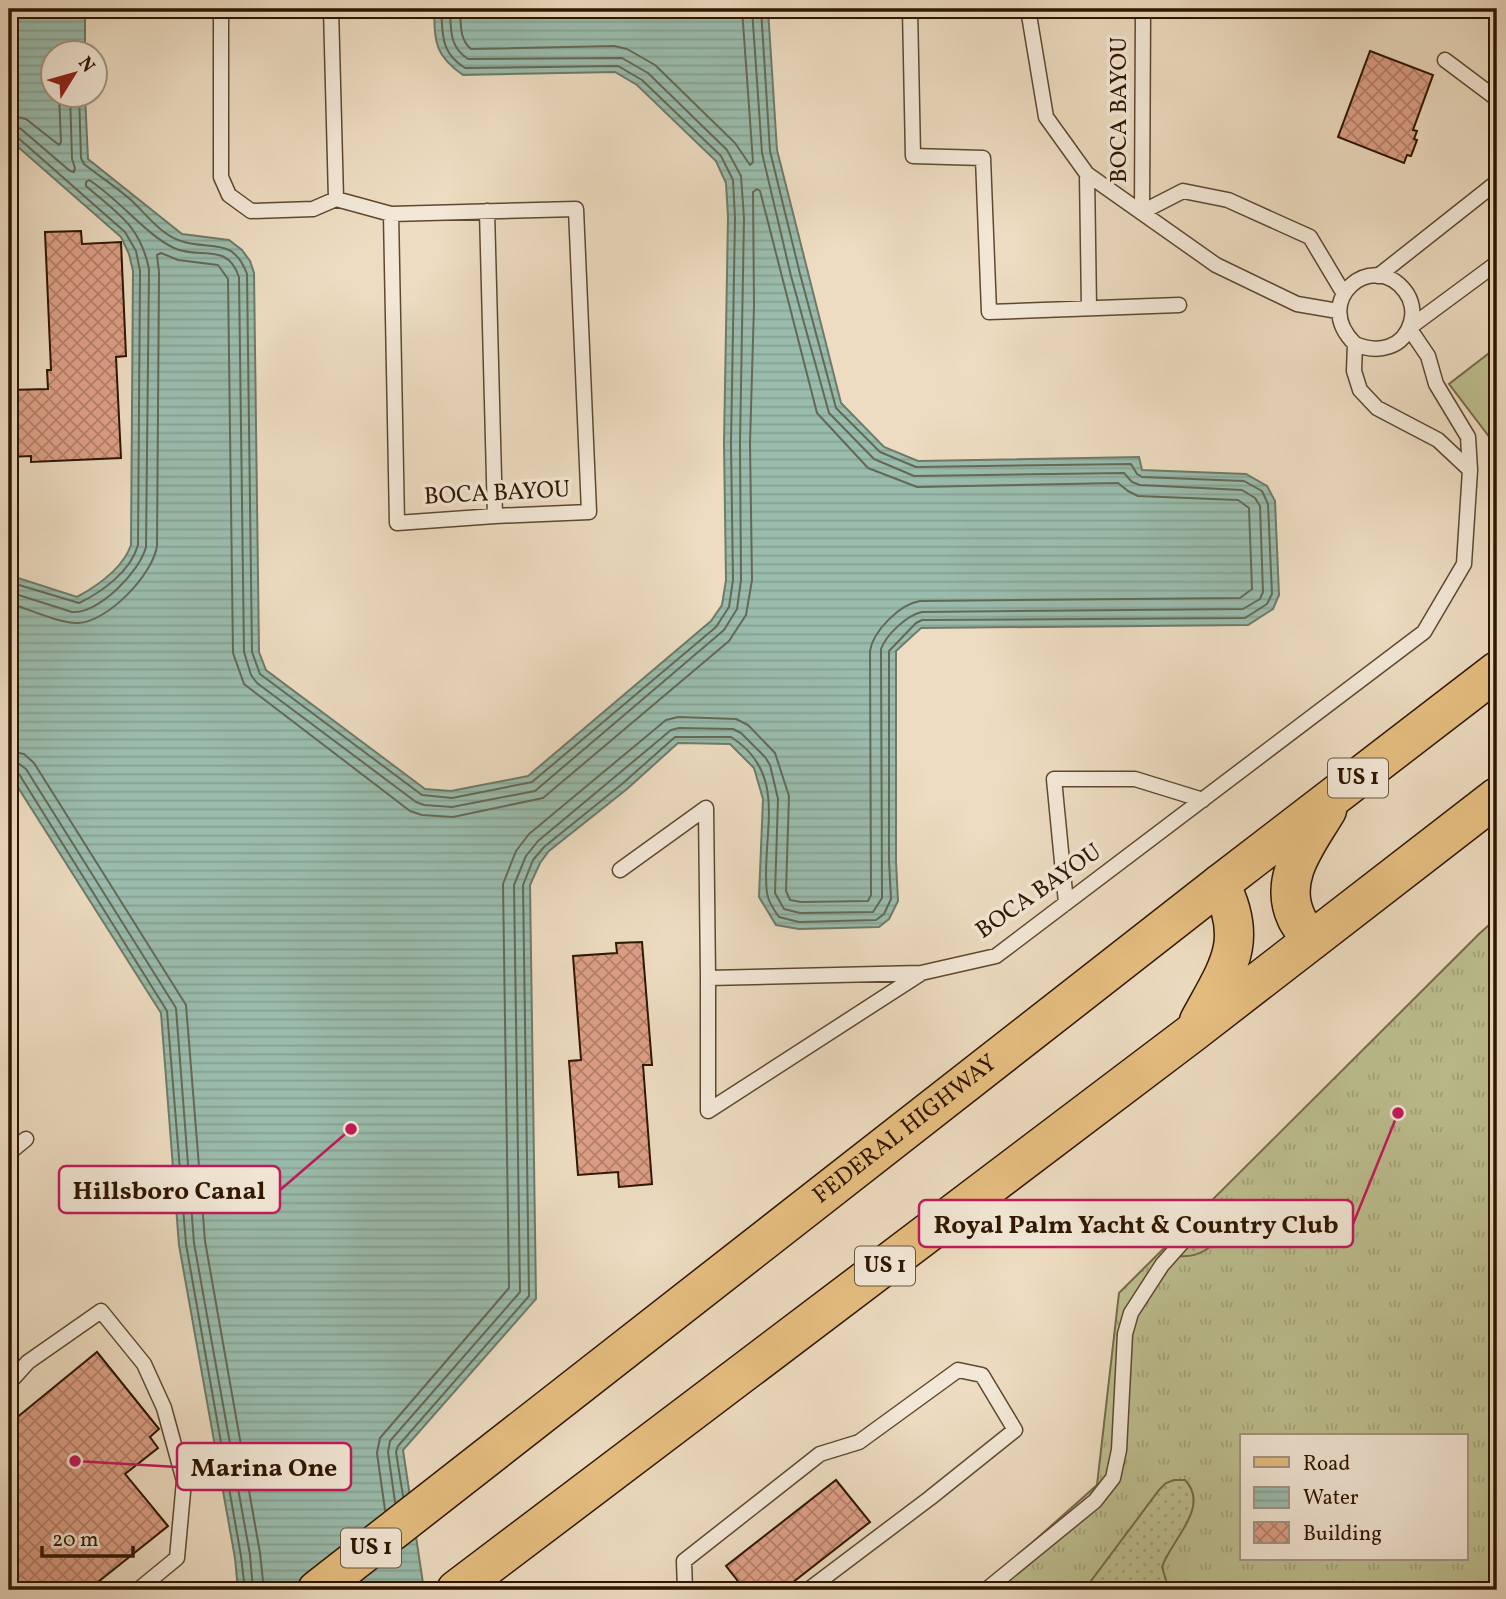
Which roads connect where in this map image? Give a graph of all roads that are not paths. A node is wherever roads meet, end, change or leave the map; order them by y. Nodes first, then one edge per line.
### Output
1 (221, 9) edge
2 (331, 9) edge
3 (909, 9) edge
4 (1028, 9) edge
5 (1143, 9) edge
6 (1445, 60) dead end
7 (1497, 99) edge
8 (1087, 174) junction
9 (1497, 182) edge
10 (336, 199) junction
11 (487, 211) junction
12 (1142, 212) junction
13 (391, 214) junction
14 (1497, 263) edge
15 (1378, 276) junction
16 (1344, 294) junction
17 (1179, 306) dead end
18 (1089, 308) junction
19 (1338, 311) junction
20 (1409, 328) junction
21 (1355, 344) junction
22 (1470, 470) junction
23 (495, 516) junction
24 (1497, 671) edge
25 (1337, 794) junction
26 (1497, 797) edge
27 (1203, 800) junction
28 (620, 870) dead end
29 (1220, 884) junction
30 (1066, 903) junction
31 (1312, 940) junction
32 (921, 973) junction
33 (708, 978) junction
34 (1192, 1033) junction
35 (26, 1139) dead end
36 (9, 1153) edge
37 (1215, 1211) dead end
38 (9, 1383) edge
39 (138, 1590) edge
40 (317, 1590) edge
41 (456, 1590) edge
42 (685, 1590) edge
43 (808, 1590) edge
44 (986, 1590) edge

1 - 10 lane
2 - 10 lane
3 - 18 lane
4 - 8 lane, BOCA BAYOU
5 - 12 lane, BOCA BAYOU
6 - 7 lane
8 - 12 lane, BOCA BAYOU
8 - 18 lane
9 - 15 lane
10 - 13 lane, BOCA BAYOU
11 - 13 lane, BOCA BAYOU
11 - 23 lane
11 - 23 lane, BOCA BAYOU
12 - 16 lane
12 - 19 lane, BOCA BAYOU
13 - 23 lane, BOCA BAYOU
14 - 20 lane
15 - 16 lane
15 - 20 lane
16 - 19 lane
17 - 18 lane
19 - 21 lane
20 - 21 lane
20 - 22 lane, BOCA BAYOU
21 - 22 lane
22 - 27 lane, BOCA BAYOU
24 - 25 main road, FEDERAL HIGHWAY / US 1
25 - 29 main road, FEDERAL HIGHWAY / US 1
25 - 31 main road
26 - 31 main road, US 1
27 - 30 lane, BOCA BAYOU
27 - 30 lane
28 - 33 lane
29 - 34 main road
29 - 40 main road, FEDERAL HIGHWAY / US 1
30 - 32 lane, BOCA BAYOU
31 - 34 main road, US 1
32 - 33 lane, BOCA BAYOU
32 - 33 lane
34 - 41 main road, US 1
35 - 36 lane
37 - 44 lane
38 - 39 lane
42 - 43 lane

